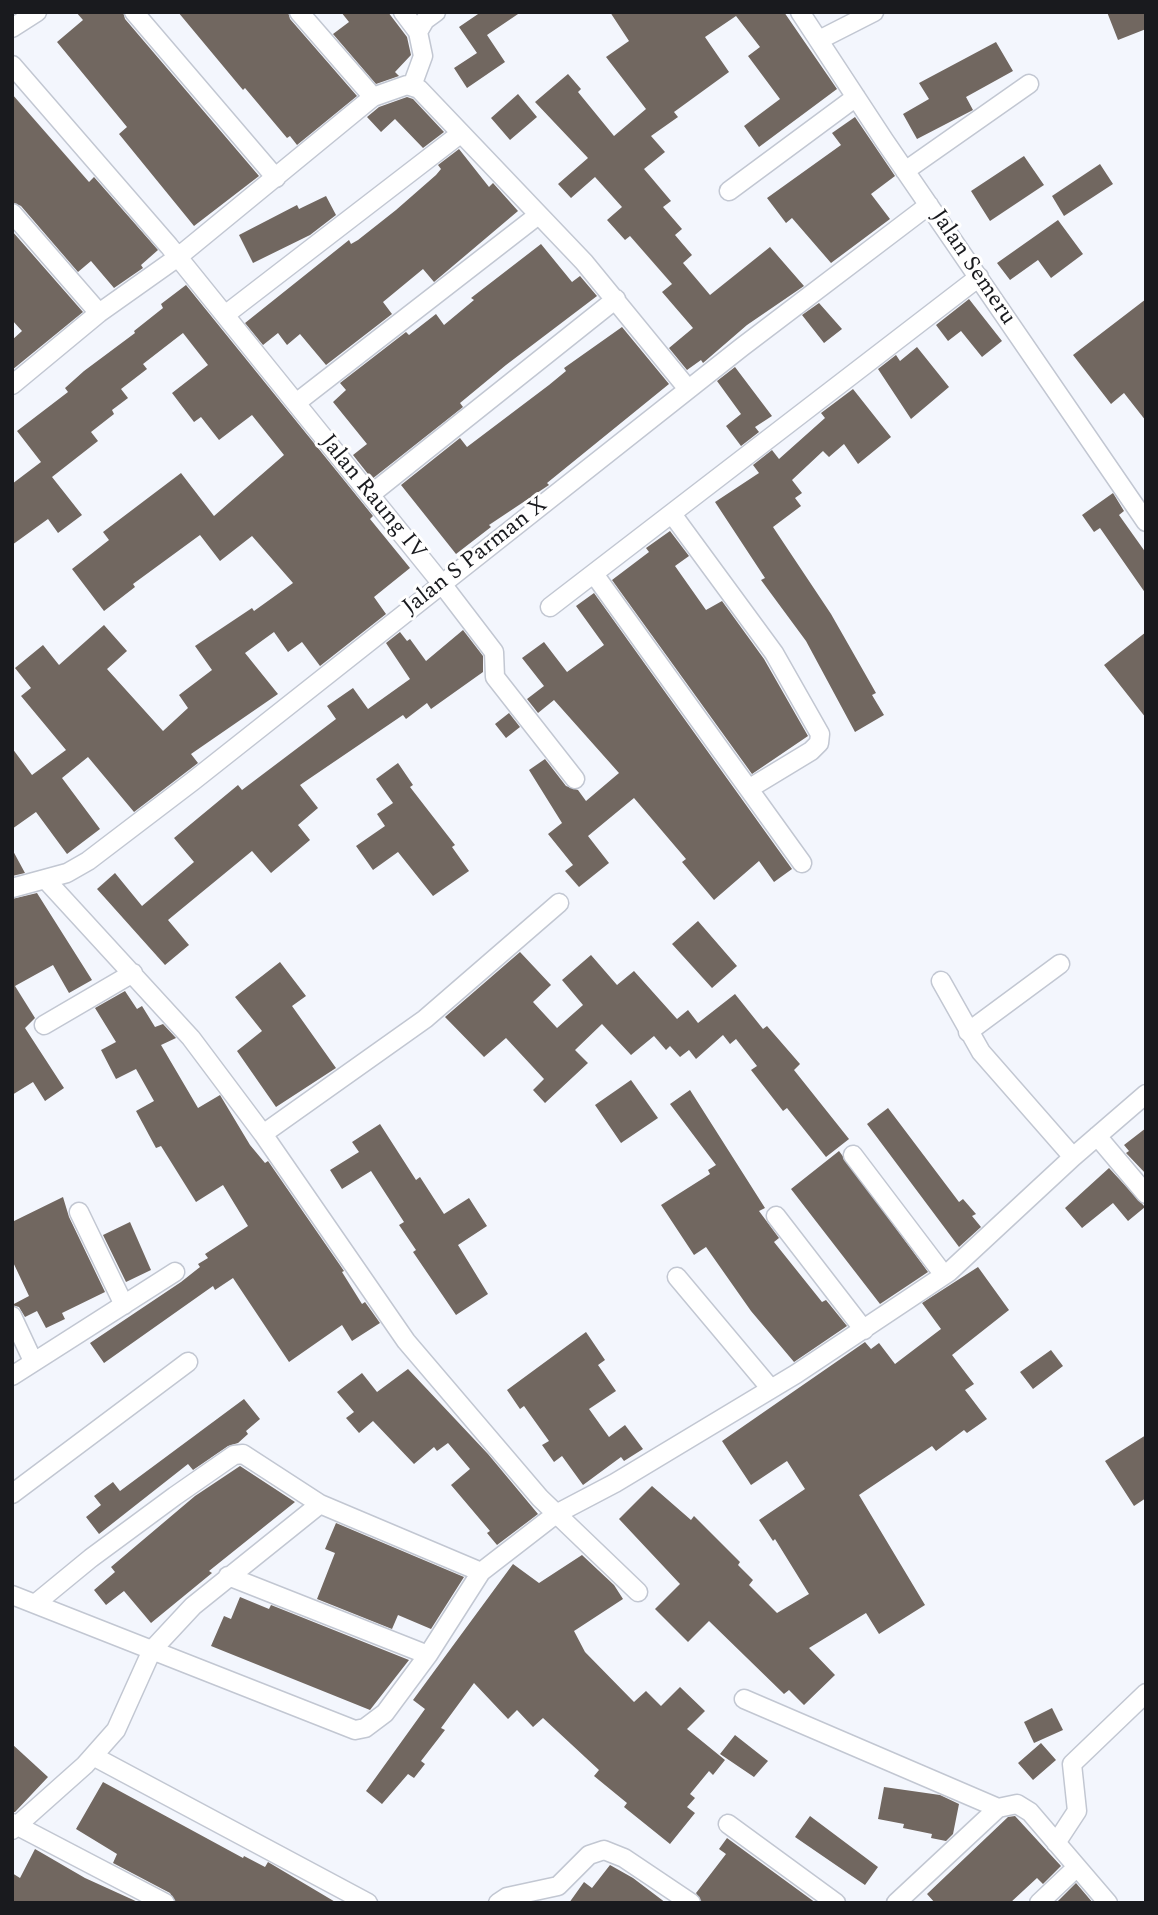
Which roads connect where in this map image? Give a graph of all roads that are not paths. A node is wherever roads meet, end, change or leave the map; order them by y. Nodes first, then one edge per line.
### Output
1 (37, 12) edge
2 (134, 12) edge
3 (299, 12) edge
4 (403, 12) edge
5 (436, 12) edge
6 (800, 12) edge
7 (874, 12) edge
8 (12, 28) edge
9 (418, 32) junction
10 (819, 40) junction
11 (12, 65) edge
12 (1030, 84) dead end
13 (412, 86) junction
14 (373, 97) junction
15 (856, 97) junction
16 (460, 134) junction
17 (905, 172) junction
18 (276, 178) junction
19 (729, 191) dead end
20 (929, 205) junction
21 (12, 213) edge
22 (537, 216) junction
23 (178, 257) junction
24 (979, 278) junction
25 (616, 299) junction
26 (99, 313) junction
27 (225, 315) junction
28 (15, 377) edge
29 (688, 389) junction
30 (296, 403) junction
31 (370, 495) junction
32 (672, 514) junction
33 (1146, 522) edge
34 (594, 574) junction
35 (442, 584) junction
36 (550, 607) dead end
37 (575, 779) dead end
38 (750, 788) junction
39 (802, 863) dead end
40 (46, 880) junction
41 (12, 888) edge
42 (559, 903) dead end
43 (1060, 964) dead end
44 (133, 973) junction
45 (941, 981) dead end
46 (44, 1025) dead end
47 (968, 1032) junction
48 (1146, 1094) edge
49 (263, 1134) junction
50 (1097, 1136) junction
51 (853, 1156) dead end
52 (1073, 1157) junction
53 (1146, 1194) edge
54 (79, 1212) dead end
55 (776, 1216) dead end
56 (175, 1272) dead end
57 (944, 1275) junction
58 (677, 1277) dead end
59 (124, 1305) junction
60 (12, 1316) edge
61 (864, 1331) junction
62 (33, 1361) junction
63 (188, 1362) dead end
64 (12, 1376) edge
65 (771, 1389) junction
66 (12, 1494) edge
67 (320, 1504) junction
68 (556, 1514) junction
69 (481, 1572) junction
70 (228, 1576) junction
71 (638, 1591) dead end
72 (12, 1595) edge
73 (35, 1604) junction
74 (152, 1650) junction
75 (428, 1655) junction
76 (1146, 1693) edge
77 (744, 1699) dead end
78 (93, 1756) junction
79 (998, 1808) junction
80 (728, 1824) dead end
81 (14, 1826) edge
82 (1056, 1843) junction
83 (1077, 1867) junction
84 (536, 1898) edge
85 (165, 1903) edge
86 (368, 1903) edge
87 (498, 1903) edge
88 (691, 1903) edge
89 (836, 1903) edge
90 (896, 1903) edge
91 (1039, 1903) edge
92 (1108, 1903) edge

1 - 8 street
2 - 18 street
3 - 14 street
4 - 9 street
5 - 9 street
6 - 10 street, Jalan Semeru
7 - 10 street
9 - 13 street
10 - 15 street, Jalan Semeru
11 - 23 street, Jalan Raung IV
12 - 17 street
13 - 14 street
13 - 16 street
14 - 18 street
15 - 17 street, Jalan Semeru
15 - 19 street
16 - 22 street
16 - 27 street
17 - 20 street, Jalan Semeru
18 - 23 street
20 - 24 street, Jalan Semeru
20 - 29 street, Jalan S Parman X
21 - 26 street
22 - 25 street
22 - 30 street
23 - 26 street
23 - 27 street, Jalan Raung IV
24 - 32 street
24 - 33 street, Jalan Semeru
25 - 29 street
25 - 31 street
26 - 28 street
27 - 30 street, Jalan Raung IV
29 - 35 street, Jalan S Parman X
30 - 31 street, Jalan Raung IV
31 - 35 street, Jalan Raung IV
32 - 34 street
32 - 38 street
34 - 36 street
34 - 38 street
35 - 37 street, Jalan Raung IV
35 - 40 street, Jalan S Parman X
38 - 39 street
40 - 41 street, Jalan S Parman X
40 - 44 street
42 - 49 street
43 - 47 street
44 - 46 street
44 - 49 street
45 - 47 street
47 - 52 street
48 - 50 street
49 - 68 street
50 - 52 street
50 - 53 street
51 - 57 street
52 - 57 street
54 - 59 street
55 - 61 street
56 - 59 street
57 - 61 street
58 - 65 street
59 - 62 street
60 - 62 street
61 - 65 street
62 - 64 street
63 - 66 street
65 - 68 street
67 - 69 street
67 - 70 street
67 - 73 street
68 - 69 street
68 - 71 street
69 - 75 street
70 - 74 street
70 - 75 street
72 - 73 street
73 - 74 street
74 - 75 street
74 - 78 street
76 - 82 street
77 - 79 street
78 - 81 street
78 - 86 street
79 - 82 street
79 - 90 street
80 - 89 street
81 - 85 street
82 - 83 street
83 - 91 street
83 - 92 street
84 - 87 street
84 - 88 street

